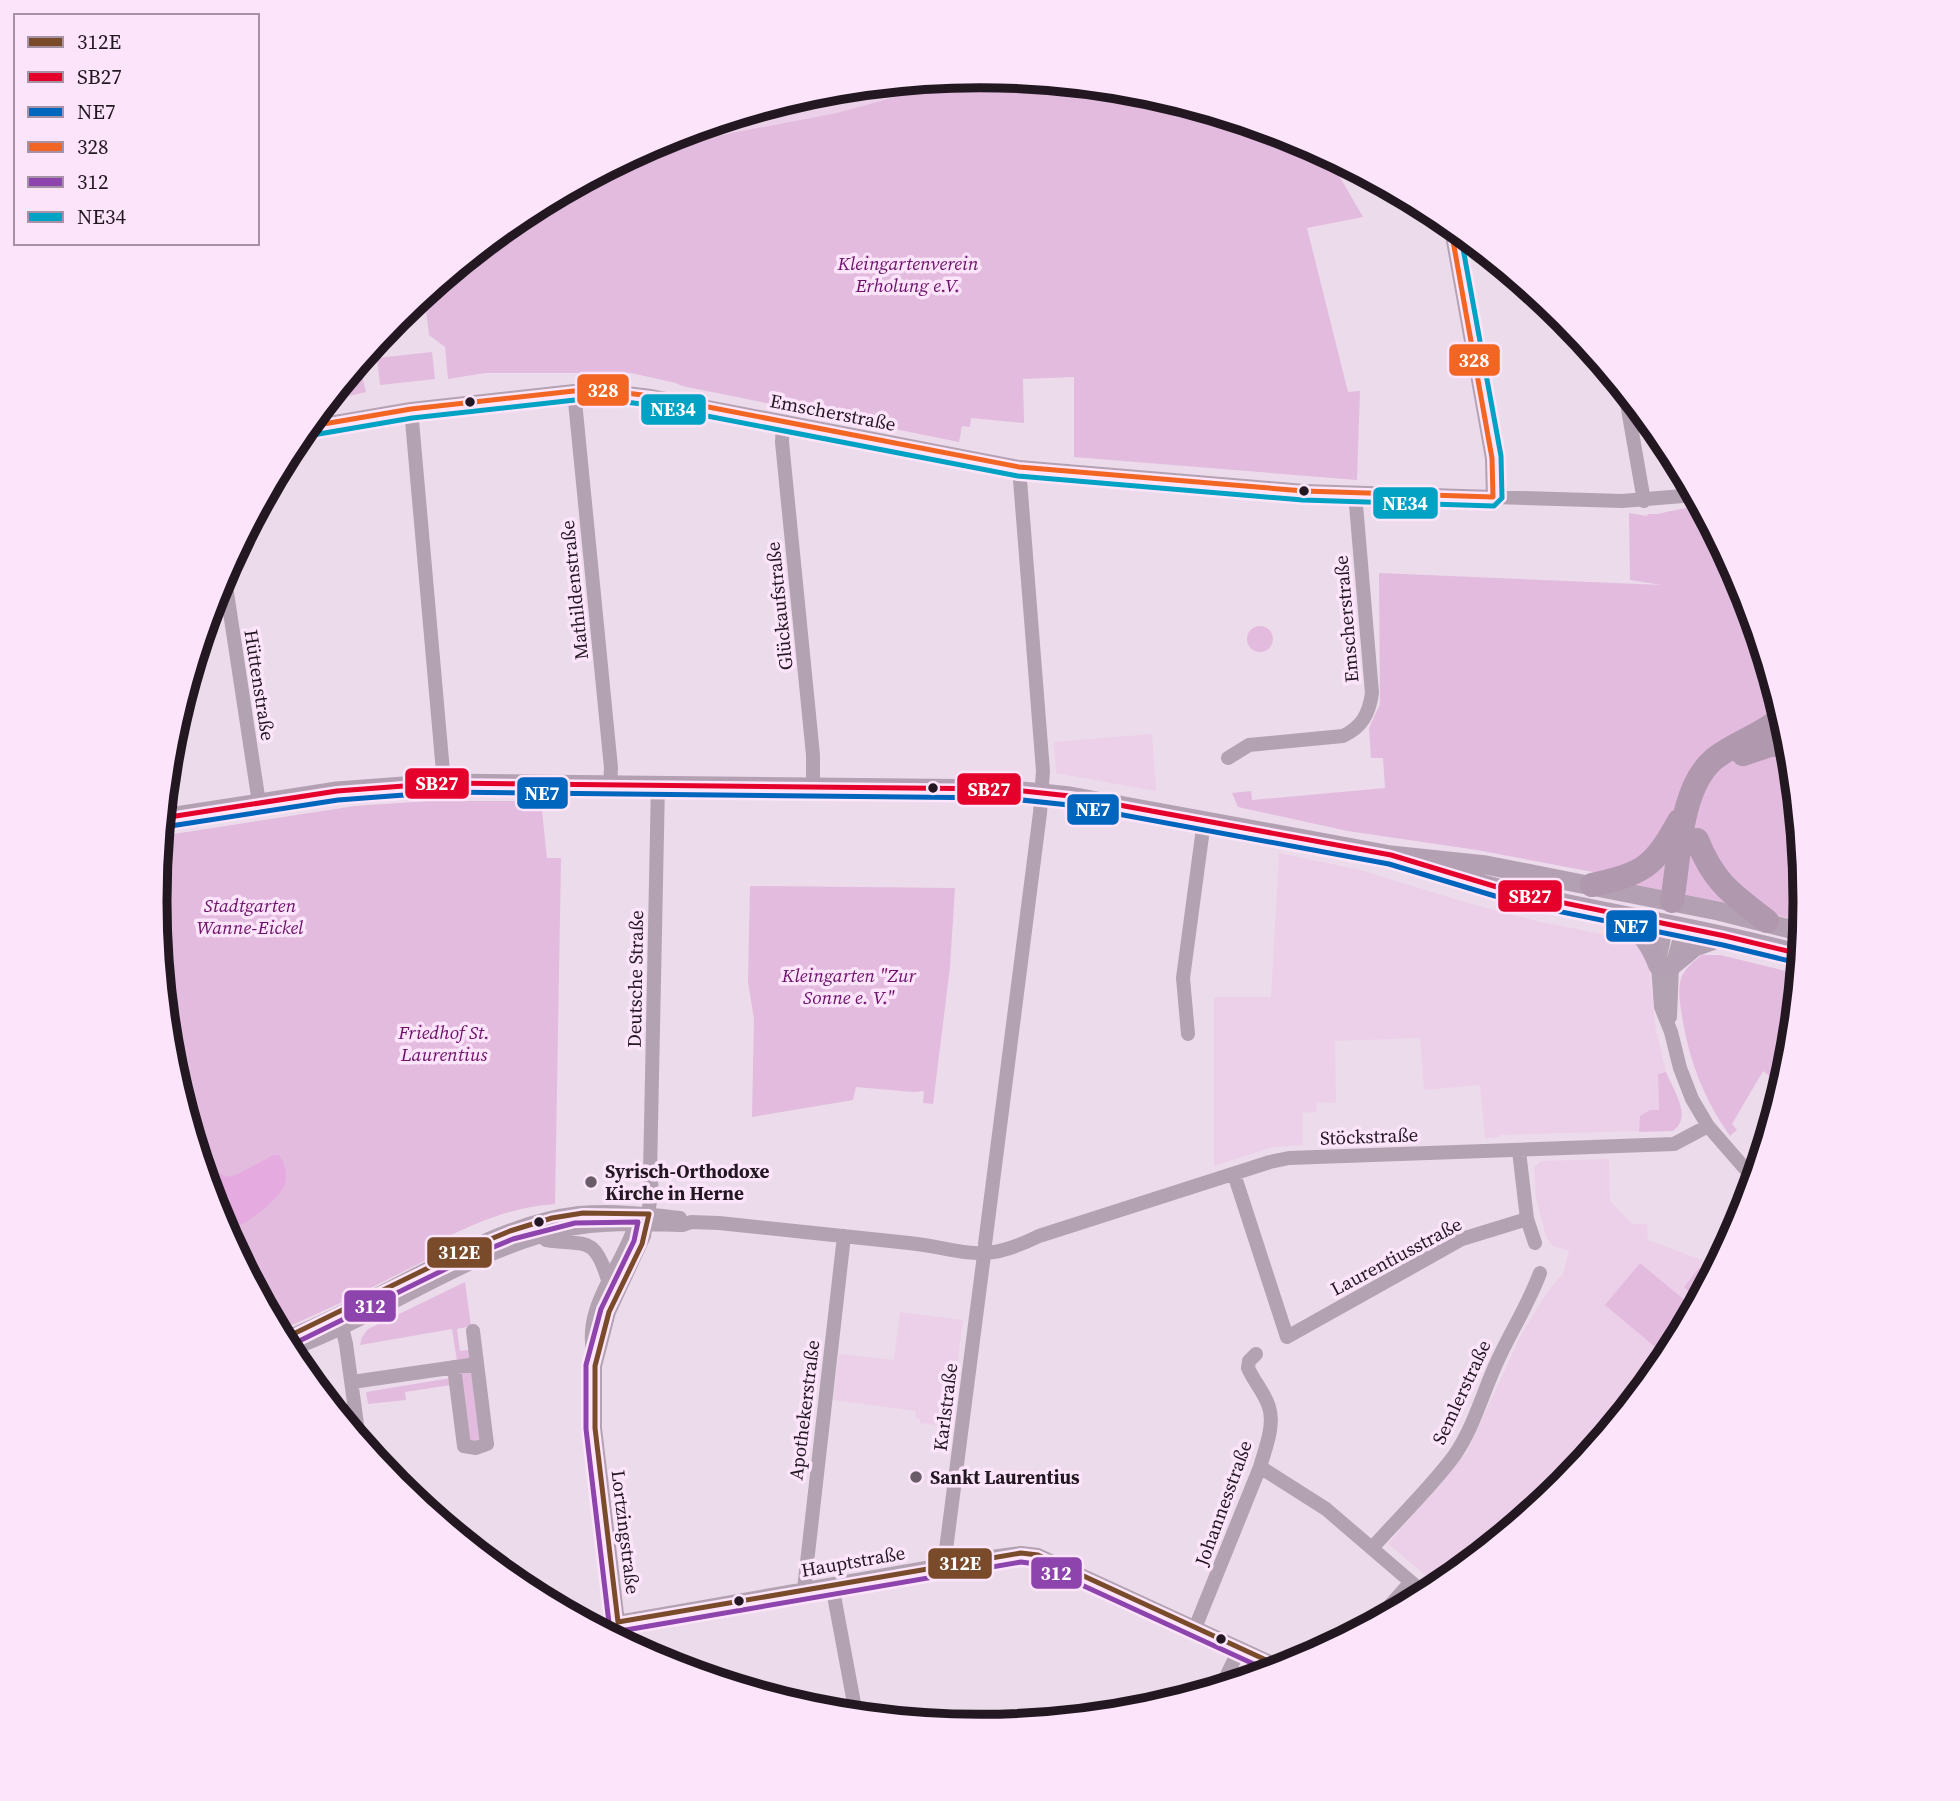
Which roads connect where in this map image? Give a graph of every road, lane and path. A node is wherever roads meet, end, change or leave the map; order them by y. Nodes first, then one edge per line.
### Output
1 (1453, 240) edge
2 (574, 391) junction
3 (411, 409) junction
4 (1628, 411) edge
5 (783, 422) junction
6 (322, 424) edge
7 (1020, 467) junction
8 (1355, 493) junction
9 (1685, 496) edge
10 (1493, 497) junction
11 (1644, 500) junction
12 (227, 594) edge
13 (1773, 725) edge
14 (1777, 745) edge
15 (1227, 758) dead end
16 (444, 783) junction
17 (610, 784) junction
18 (658, 785) junction
19 (813, 786) junction
20 (1042, 792) junction
21 (259, 803) junction
22 (1687, 805) junction
23 (172, 817) edge
24 (1204, 821) junction
25 (1697, 840) junction
26 (1391, 855) junction
27 (1592, 885) junction
28 (1610, 913) junction
29 (1677, 914) junction
30 (1768, 921) junction
31 (1792, 929) edge
32 (1724, 936) junction
33 (1791, 952) edge
34 (1665, 966) junction
35 (1188, 1034) dead end
36 (1708, 1126) junction
37 (1520, 1151) junction
38 (1747, 1171) edge
39 (650, 1174) joint
40 (1234, 1174) junction
41 (1527, 1219) junction
42 (642, 1220) junction
43 (844, 1236) junction
44 (538, 1238) junction
45 (1535, 1243) dead end
46 (984, 1250) junction
47 (1540, 1273) dead end
48 (608, 1280) junction
49 (341, 1320) junction
50 (473, 1331) dead end
51 (294, 1335) edge
52 (299, 1344) edge
53 (1256, 1354) dead end
54 (595, 1362) junction
55 (477, 1364) junction
56 (454, 1367) junction
57 (352, 1382) junction
58 (357, 1422) edge
59 (1260, 1466) junction
60 (1372, 1548) junction
61 (944, 1565) junction
62 (1411, 1583) junction
63 (832, 1585) junction
64 (1415, 1586) edge
65 (804, 1589) junction
66 (1397, 1598) edge
67 (618, 1622) junction
68 (1195, 1628) junction
69 (619, 1629) edge
70 (1240, 1648) junction
71 (1267, 1661) edge
72 (1227, 1674) edge
73 (854, 1704) edge

1 - 10 street
2 - 3 street, Emscherstraße
2 - 5 street, Emscherstraße
2 - 17 street, Mathildenstraße
3 - 6 street, Emscherstraße
3 - 16 street
4 - 11 street
5 - 7 street, Emscherstraße
5 - 19 street, Glückaufstraße
7 - 8 street, Emscherstraße
7 - 20 street, Karlstraße
8 - 10 street, Emscherstraße
8 - 15 street, Emscherstraße
9 - 11 street, Emscherstraße
10 - 11 street, Emscherstraße
12 - 21 street, Hüttenstraße
13 - 22 highway
14 - 25 highway
16 - 17 main road
16 - 21 main road
17 - 18 main road
18 - 19 main road
18 - 39 street, Deutsche Straße
19 - 20 main road
20 - 24 main road
20 - 46 street, Karlstraße
21 - 23 main road
22 - 27 highway
22 - 29 highway
24 - 26 main road
24 - 35 street
25 - 29 highway
25 - 30 highway
26 - 27 main road
26 - 28 main road
27 - 29 main road
28 - 29 main road
28 - 34 main road
29 - 30 main road
29 - 32 main road
29 - 34 street
30 - 31 main road
32 - 33 main road
32 - 34 main road
34 - 36 street
36 - 37 street, Stöckstraße
36 - 38 street
37 - 40 street, Stöckstraße
37 - 41 street
39 - 42 street, Lortzingstraße
40 - 41 street, Laurentiusstraße
40 - 46 street, Stöckstraße
41 - 45 street
42 - 43 street, Stöckstraße
42 - 44 street, Stöckstraße
42 - 48 street, Lortzingstraße
42 - 49 street, Stöckstraße
42 - 54 street, Lortzingstraße
43 - 46 street, Stöckstraße
43 - 65 street, Apothekerstraße
44 - 48 street, Stöckstraße
44 - 49 street, Stöckstraße
46 - 61 street, Karlstraße
47 - 60 street, Semlerstraße
48 - 54 street, Lortzingstraße
49 - 51 street, Stöckstraße
49 - 52 street, Stöckstraße
49 - 57 street
50 - 55 street
53 - 59 street, Johannesstraße
54 - 67 street, Lortzingstraße
55 - 56 street
55 - 56 street
56 - 57 street
57 - 58 street
59 - 60 street
59 - 68 street, Johannesstraße
60 - 62 street
61 - 63 street, Hauptstraße
61 - 68 street, Hauptstraße
62 - 64 street
62 - 66 street
63 - 65 street, Hauptstraße
63 - 73 street
65 - 67 street, Hauptstraße
67 - 69 street, Lortzingstraße
68 - 70 street, Hauptstraße
70 - 71 street, Hauptstraße
70 - 72 street

